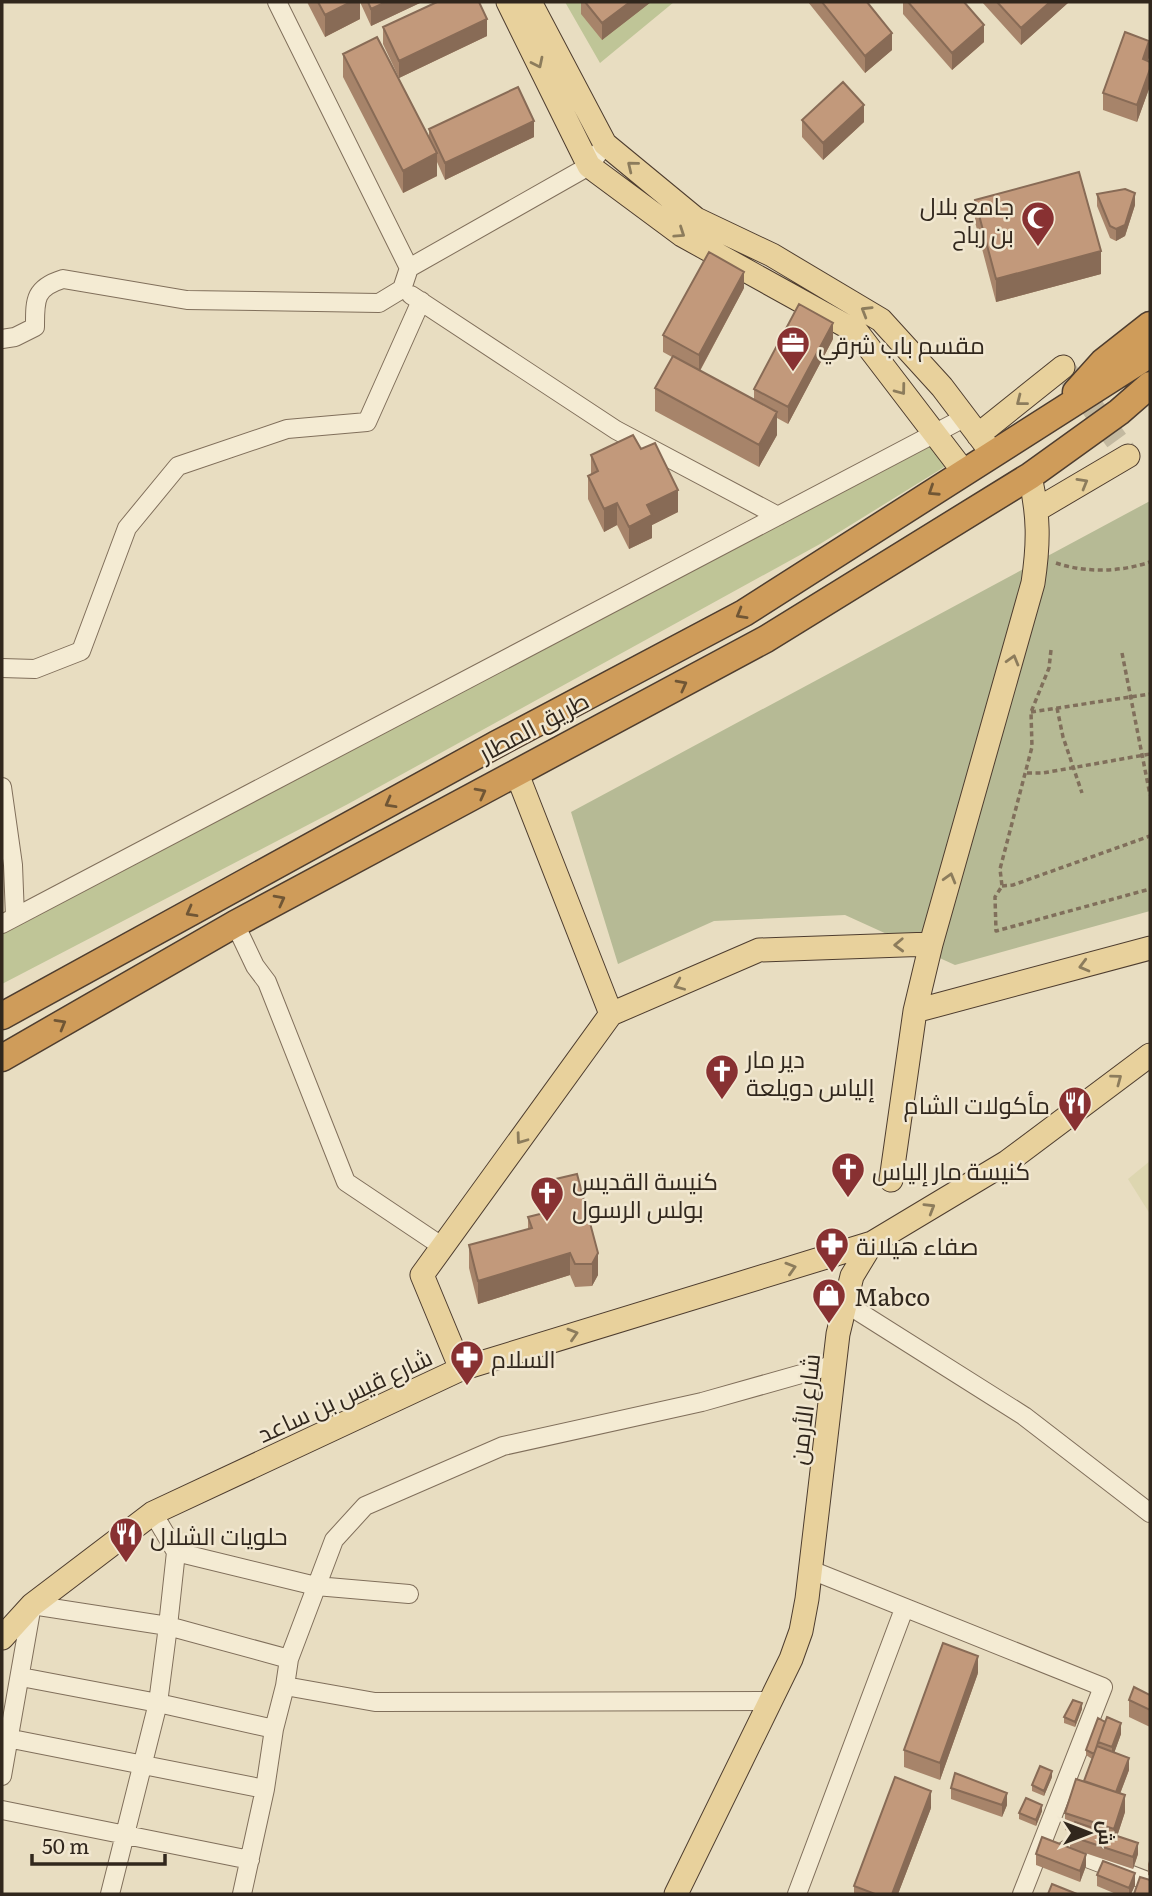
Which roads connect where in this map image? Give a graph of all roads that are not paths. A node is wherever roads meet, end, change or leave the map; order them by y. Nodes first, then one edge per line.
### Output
1 (277, 2) edge
2 (508, 2) edge
3 (530, 2) edge
4 (605, 144) junction
5 (589, 166) junction
6 (409, 268) junction
7 (402, 289) junction
8 (421, 301) junction
9 (1150, 325) edge
10 (2, 340) edge
11 (1150, 354) edge
12 (1063, 367) dead end
13 (1150, 385) edge
14 (1150, 402) edge
15 (1119, 412) junction
16 (1054, 417) junction
17 (934, 435) junction
18 (978, 435) junction
19 (1128, 456) dead end
20 (964, 472) junction
21 (1030, 476) junction
22 (1038, 509) junction
23 (778, 516) junction
24 (2, 668) edge
25 (517, 774) junction
26 (2, 787) edge
27 (8, 920) edge
28 (235, 924) junction
29 (931, 944) junction
30 (1150, 948) edge
31 (915, 1011) junction
32 (611, 1014) junction
33 (2, 1016) edge
34 (1150, 1055) edge
35 (2, 1058) edge
36 (891, 1180) dead end
37 (872, 1243) junction
38 (443, 1247) junction
39 (845, 1303) junction
40 (833, 1365) junction
41 (461, 1368) junction
42 (153, 1513) junction
43 (1150, 1513) edge
44 (176, 1552) junction
45 (811, 1570) junction
46 (316, 1586) junction
47 (409, 1594) dead end
48 (32, 1605) junction
49 (904, 1609) junction
50 (168, 1626) junction
51 (2, 1638) edge
52 (289, 1659) junction
53 (21, 1677) junction
54 (285, 1686) junction
55 (771, 1701) junction
56 (158, 1703) junction
57 (274, 1729) junction
58 (6, 1738) edge
59 (143, 1766) junction
60 (2, 1776) edge
61 (265, 1789) junction
62 (2, 1810) edge
63 (126, 1835) junction
64 (1043, 1842) junction
65 (250, 1860) junction
66 (1150, 1882) edge
67 (110, 1894) edge
68 (242, 1894) edge
69 (676, 1894) edge
70 (797, 1894) edge
71 (1022, 1894) edge

1 - 6 street
2 -> 5 main road
3 - 4 main road
4 - 5 street
18 -> 4 main road
5 - 6 street
5 -> 17 main road
6 - 7 street
7 - 8 street
7 - 10 street
8 - 23 street
8 - 24 street
9 - 16 highway
11 - 16 highway, طريق المطار
12 -> 18 main road
13 - 15 highway
14 - 15 highway
15 - 21 highway, طريق المطار
16 - 18 highway, طريق المطار
17 - 18 street
17 - 20 main road
17 - 23 street
18 - 20 highway, طريق المطار
22 -> 19 main road
20 -> 33 highway, طريق المطار
21 - 22 main road
25 -> 21 highway, طريق المطار
29 -> 22 main road
23 - 27 street
28 -> 25 highway, طريق المطار
25 - 32 main road
26 - 27 street
35 -> 28 highway, طريق المطار
28 - 38 street
29 - 31 main road
29 -> 32 main road
30 -> 31 main road
31 - 36 main road
32 -> 38 main road
37 -> 34 main road, شارع الأرمن
37 - 39 main road, شارع الأرمن
41 -> 37 main road, شارع قيس بن ساعد
38 - 41 main road
39 - 40 main road, شارع الأرمن
39 - 43 street
40 - 45 main road, شارع الأرمن
40 - 46 street
41 - 42 main road, شارع قيس بن ساعد
42 - 44 street
42 - 48 main road, شارع قيس بن ساعد
44 - 46 street
44 - 50 street
45 - 49 street
45 - 55 main road, شارع الأرمن
46 - 47 street
46 - 52 street
48 - 50 street
48 - 51 main road, شارع قيس بن ساعد
48 - 53 street
49 - 64 street
49 - 70 street
50 - 52 street
50 - 56 street
52 - 54 street
53 - 56 street
53 - 58 street
54 - 55 street
54 - 57 street
55 - 69 main road, شارع الأرمن
56 - 57 street
56 - 59 street
57 - 61 street
58 - 59 street
58 - 60 street
59 - 61 street
59 - 63 street
61 - 65 street
62 - 63 street
63 - 65 street
63 - 67 street
64 - 66 street
64 - 71 street
65 - 68 street

